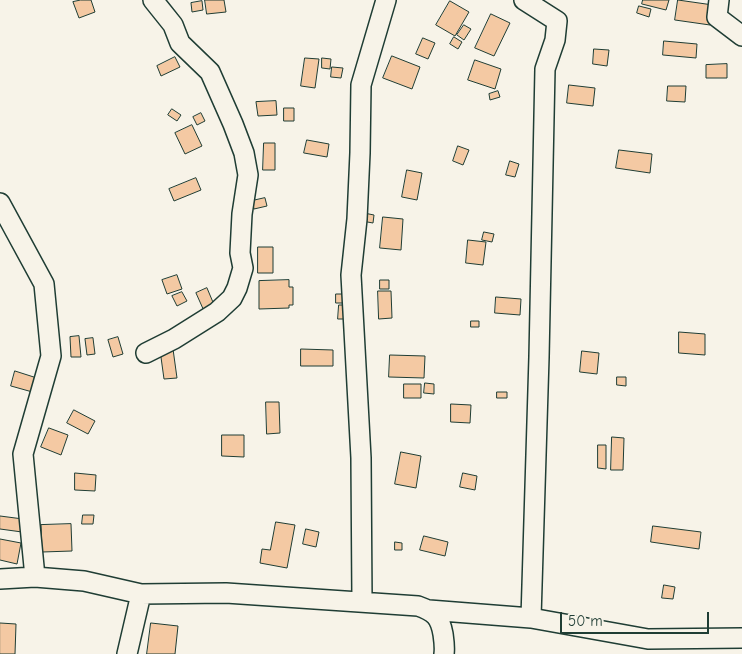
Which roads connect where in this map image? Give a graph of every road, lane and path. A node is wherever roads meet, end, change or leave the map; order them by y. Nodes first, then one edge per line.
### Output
1 (154, 0) edge
2 (386, 0) edge
3 (524, 0) edge
4 (718, 0) edge
5 (742, 36) edge
6 (0, 204) edge
7 (146, 353) dead end
8 (35, 577) junction
9 (0, 579) edge
10 (141, 594) junction
11 (362, 602) junction
12 (429, 610) junction
13 (531, 618) junction
14 (742, 638) edge
15 (127, 654) edge
16 (444, 654) edge

1 - 7 street
2 - 11 street
3 - 13 street
4 - 5 street
6 - 8 street
8 - 9 street
8 - 10 street
10 - 11 street
10 - 15 street
11 - 12 street
12 - 13 street
12 - 16 street
13 - 14 street

